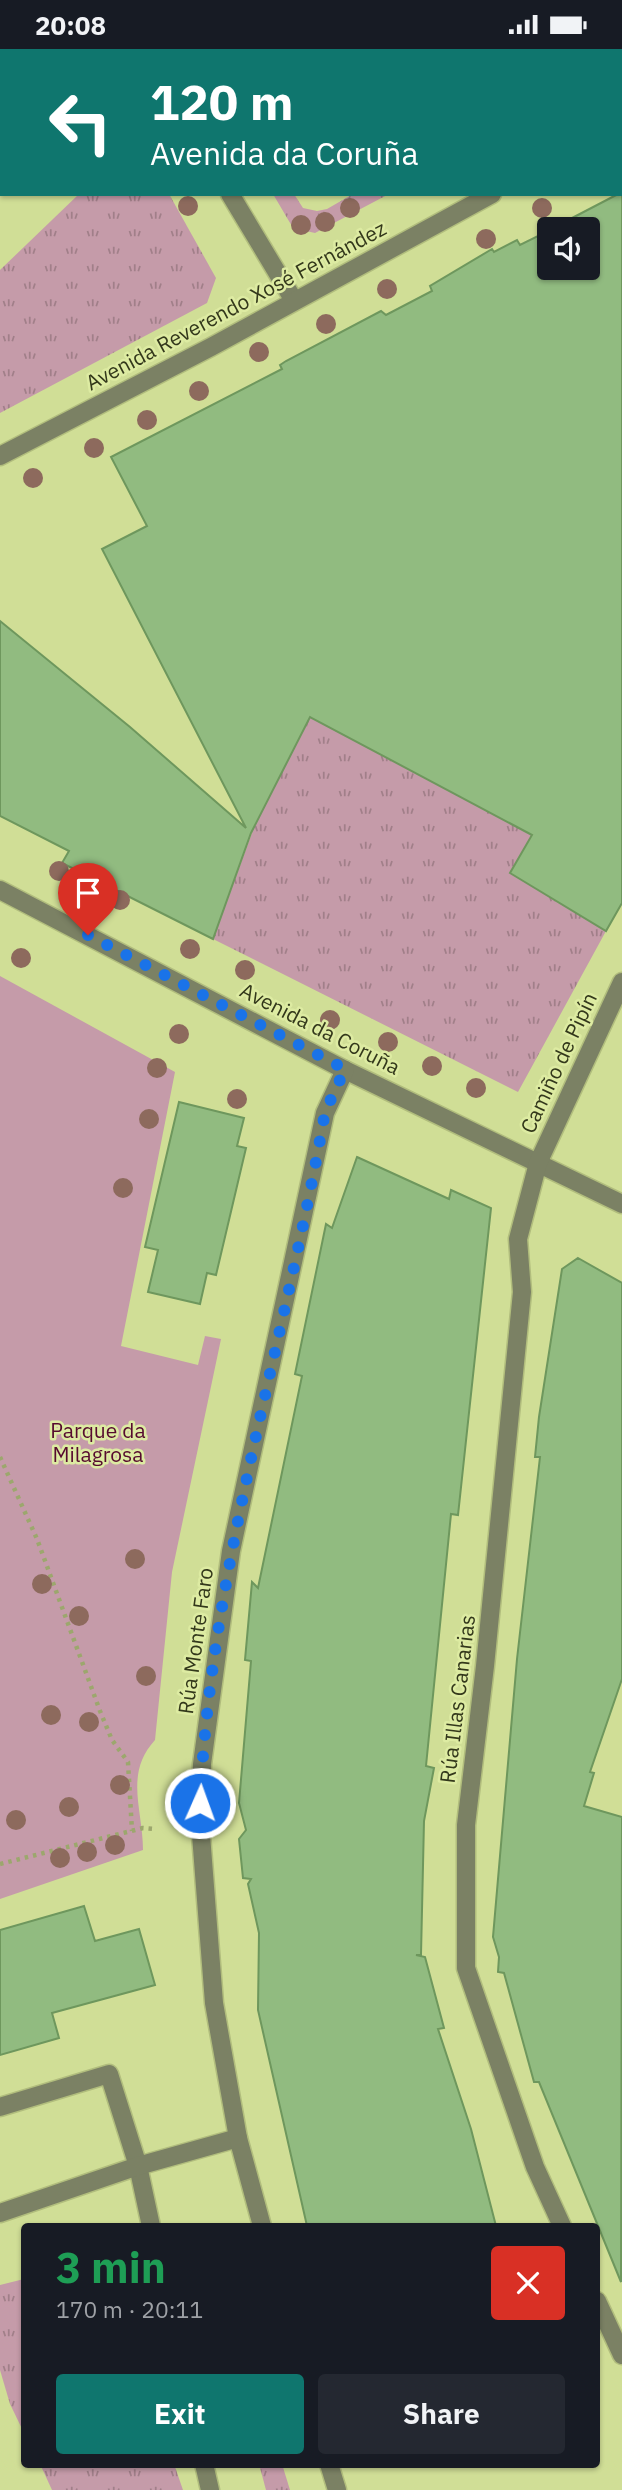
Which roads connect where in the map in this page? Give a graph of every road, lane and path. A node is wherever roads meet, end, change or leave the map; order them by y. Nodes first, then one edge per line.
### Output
1 (231, 196) edge
2 (488, 196) edge
3 (293, 299) junction
4 (0, 456) edge
5 (0, 890) edge
6 (622, 982) edge
7 (345, 1069) junction
8 (538, 1163) junction
9 (622, 1203) edge
10 (0, 1457) edge
11 (154, 1829) dead end
12 (132, 1831) junction
13 (0, 1864) edge
14 (0, 2107) edge
15 (238, 2138) junction
16 (138, 2166) junction
17 (0, 2213) edge
18 (150, 2223) edge
19 (261, 2223) edge
20 (561, 2223) edge
21 (600, 2307) edge
22 (622, 2354) edge
23 (205, 2468) edge
24 (330, 2468) edge
25 (210, 2490) edge
26 (337, 2490) edge

1 - 3 street
2 - 3 street, Avenida Reverendo Xosé Fernández
3 - 4 street, Avenida Reverendo Xosé Fernández
5 - 7 street, Avenida da Coruña
6 - 8 street, Camiño de Pipín
7 - 8 street, Avenida da Coruña
7 - 15 street, Rúa Monte Faro
8 - 9 street, Avenida da Coruña
8 - 20 street, Rúa Illas Canarias
10 - 12 path
11 - 12 path
12 - 13 path
14 - 16 street
15 - 16 street
15 - 19 street, Rúa Monte Faro
16 - 17 street
16 - 18 street
21 - 22 street
23 - 25 street
24 - 26 street

